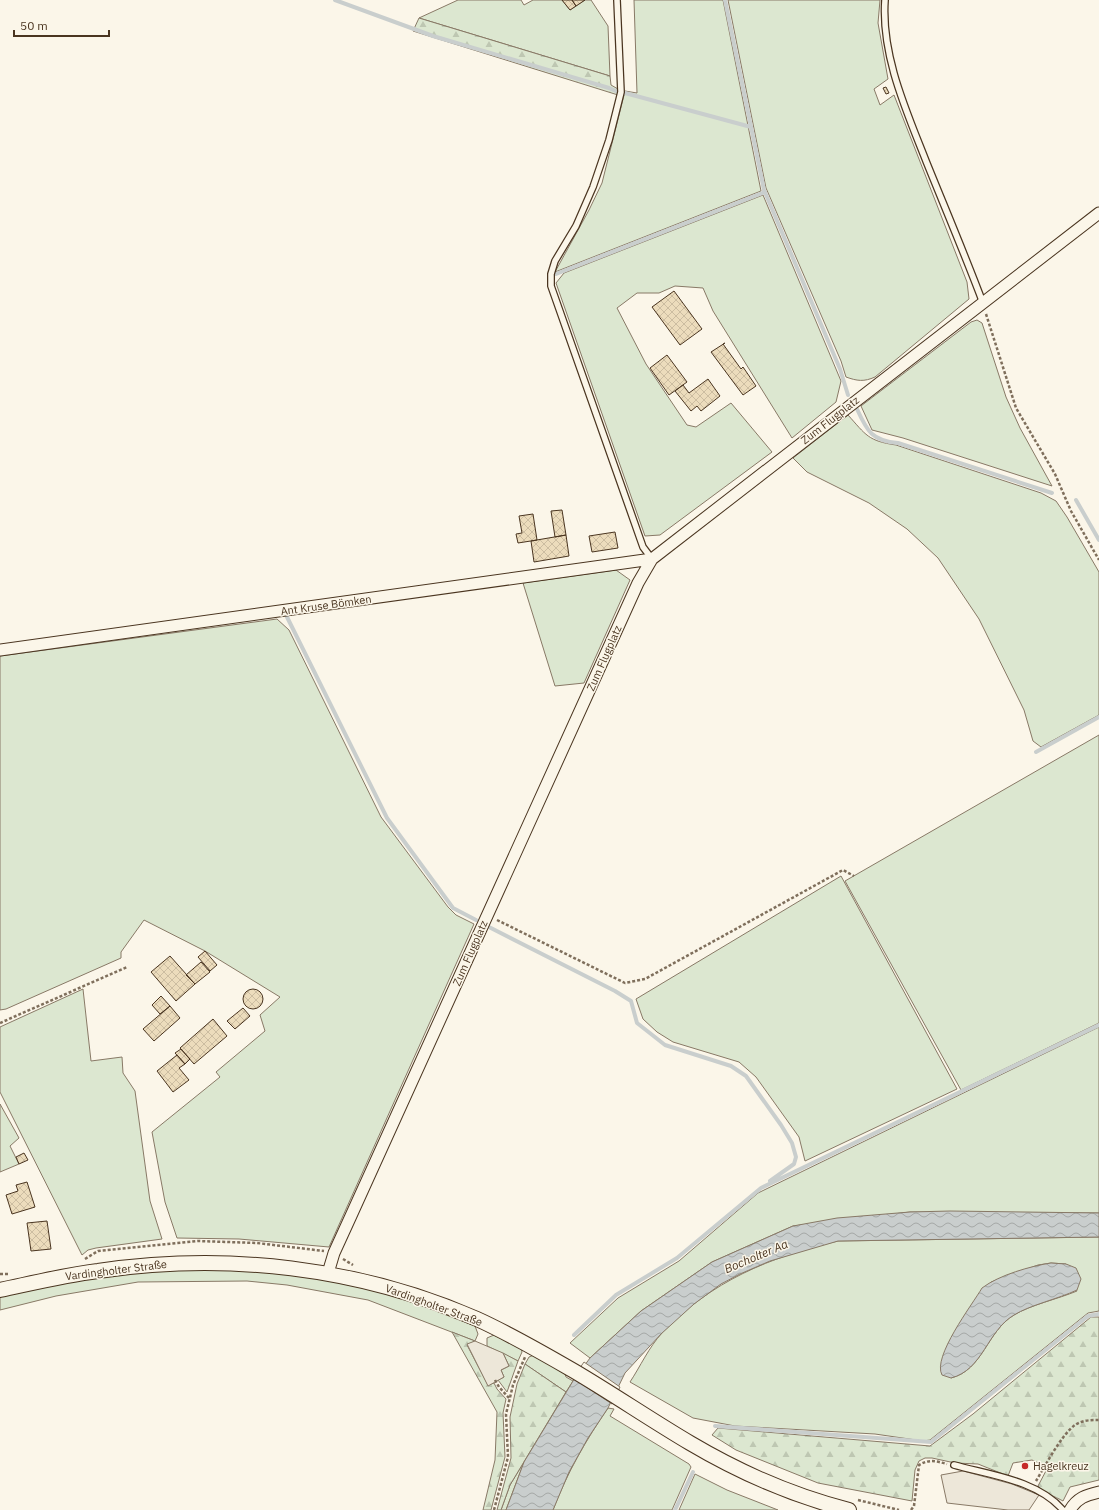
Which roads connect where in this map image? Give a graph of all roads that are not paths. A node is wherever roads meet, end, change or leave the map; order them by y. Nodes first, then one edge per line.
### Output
1 (617, 0) edge
2 (885, 0) edge
3 (1099, 213) edge
4 (983, 303) junction
5 (652, 559) junction
6 (0, 650) edge
7 (328, 1273) junction
8 (0, 1290) edge
9 (954, 1465) road end
10 (1099, 1492) edge
11 (853, 1505) edge
12 (1063, 1510) edge
13 (1070, 1510) edge

1 - 5 lane
2 - 4 lane
3 - 4 street, Zum Flugplatz
4 - 5 street, Zum Flugplatz
5 - 6 street, Ant Kruse Bömken
5 - 7 street, Zum Flugplatz
7 - 8 street, Vardingholter Straße
7 - 11 street, Vardingholter Straße
9 - 12 lane
10 - 13 street

